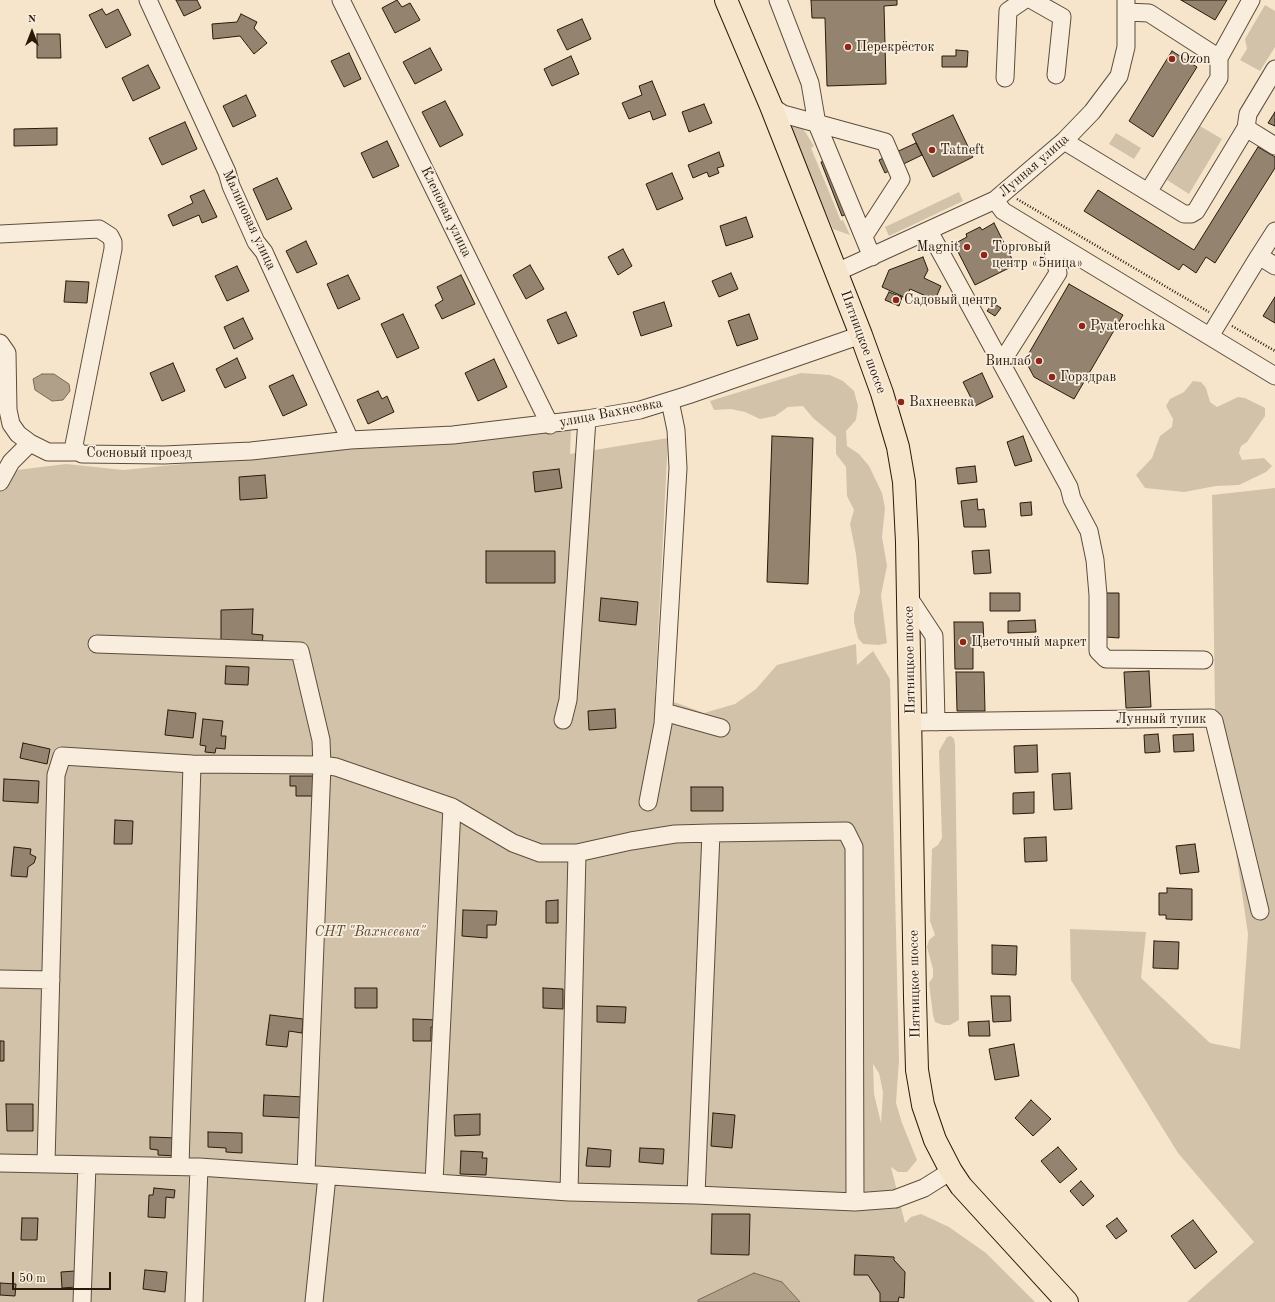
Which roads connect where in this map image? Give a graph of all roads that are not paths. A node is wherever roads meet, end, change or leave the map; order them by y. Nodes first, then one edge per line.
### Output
1 (148, 0) edge
2 (341, 0) edge
3 (726, 0) edge
4 (778, 0) edge
5 (1024, 0) edge
6 (1032, 0) edge
7 (1251, 0) edge
8 (1126, 6) edge
9 (1219, 58) junction
10 (1275, 69) edge
11 (1056, 75) dead end
12 (1005, 78) dead end
13 (771, 106) junction
14 (817, 124) junction
15 (1246, 128) junction
16 (1064, 141) junction
17 (1275, 146) edge
18 (1148, 192) junction
19 (995, 200) junction
20 (929, 230) junction
21 (1275, 233) edge
22 (0, 234) edge
23 (864, 236) junction
24 (1051, 241) junction
25 (1259, 256) junction
26 (872, 257) junction
27 (1275, 266) edge
28 (837, 272) junction
29 (861, 335) junction
30 (1210, 336) junction
31 (0, 343) edge
32 (1001, 363) junction
33 (1275, 376) edge
34 (670, 401) junction
35 (587, 419) junction
36 (550, 425) junction
37 (350, 440) junction
38 (30, 443) junction
39 (78, 452) junction
40 (0, 482) edge
41 (909, 598) junction
42 (97, 644) dead end
43 (1204, 660) dead end
44 (664, 712) junction
45 (563, 720) dead end
46 (912, 722) junction
47 (936, 722) junction
48 (721, 728) dead end
49 (192, 764) junction
50 (322, 765) junction
51 (648, 802) dead end
52 (452, 807) junction
53 (711, 833) junction
54 (577, 853) junction
55 (1260, 911) dead end
56 (0, 979) edge
57 (51, 980) junction
58 (0, 1163) edge
59 (46, 1163) junction
60 (88, 1165) junction
61 (180, 1166) junction
62 (199, 1167) junction
63 (951, 1171) junction
64 (306, 1174) junction
65 (327, 1176) junction
66 (434, 1182) junction
67 (569, 1192) junction
68 (696, 1195) junction
69 (855, 1202) junction
70 (82, 1302) edge
71 (194, 1302) edge
72 (314, 1302) edge
73 (1067, 1302) edge

1 - 37 street, Малиновая улица
2 - 36 street, Кленовая улица
3 - 13 main road, Пятницкое шоссе
4 - 14 street
5 - 12 street
6 - 11 street
7 - 9 street
8 - 9 street
8 - 16 street, Лунная улица
9 - 18 street
10 - 15 street
13 - 14 street
13 - 28 main road, Пятницкое шоссе
14 - 23 street
14 - 23 street
15 - 17 street
15 - 18 street
16 - 18 street
16 - 19 street, Лунная улица
19 - 20 street, Лунная улица
19 - 24 street
20 - 26 street, Лунная улица
20 - 32 street
21 - 25 street
22 - 39 street, Сосновый проезд
23 - 26 street
24 - 30 street
24 - 32 street
25 - 27 street
25 - 30 street
26 - 28 street, Лунная улица
28 - 29 main road, Пятницкое шоссе
29 - 34 street, улица Вахнеевка
29 - 41 main road, Пятницкое шоссе
30 - 33 street
31 - 38 street
32 - 43 street
34 - 35 street, улица Вахнеевка
34 - 44 street
35 - 36 street, улица Вахнеевка
35 - 45 street
36 - 37 street, улица Вахнеевка
37 - 39 street, Сосновый проезд
38 - 39 street
38 - 40 street
41 - 46 main road, Пятницкое шоссе
41 - 47 street
42 - 50 street
44 - 48 street
44 - 51 street
46 - 47 street, Лунный тупик
46 - 63 main road, Пятницкое шоссе
47 - 55 street, Лунный тупик
49 - 50 street
49 - 57 street
49 - 61 street
50 - 52 street
50 - 64 street
52 - 54 street
52 - 66 street
53 - 54 street
53 - 68 street
53 - 69 street
54 - 67 street
56 - 57 street
57 - 59 street
58 - 59 street
59 - 60 street
60 - 61 street
60 - 70 street
61 - 62 street
62 - 64 street
62 - 71 street
63 - 69 street
63 - 73 main road, Пятницкое шоссе
64 - 65 street
65 - 66 street
65 - 72 street
66 - 67 street
67 - 68 street
68 - 69 street

